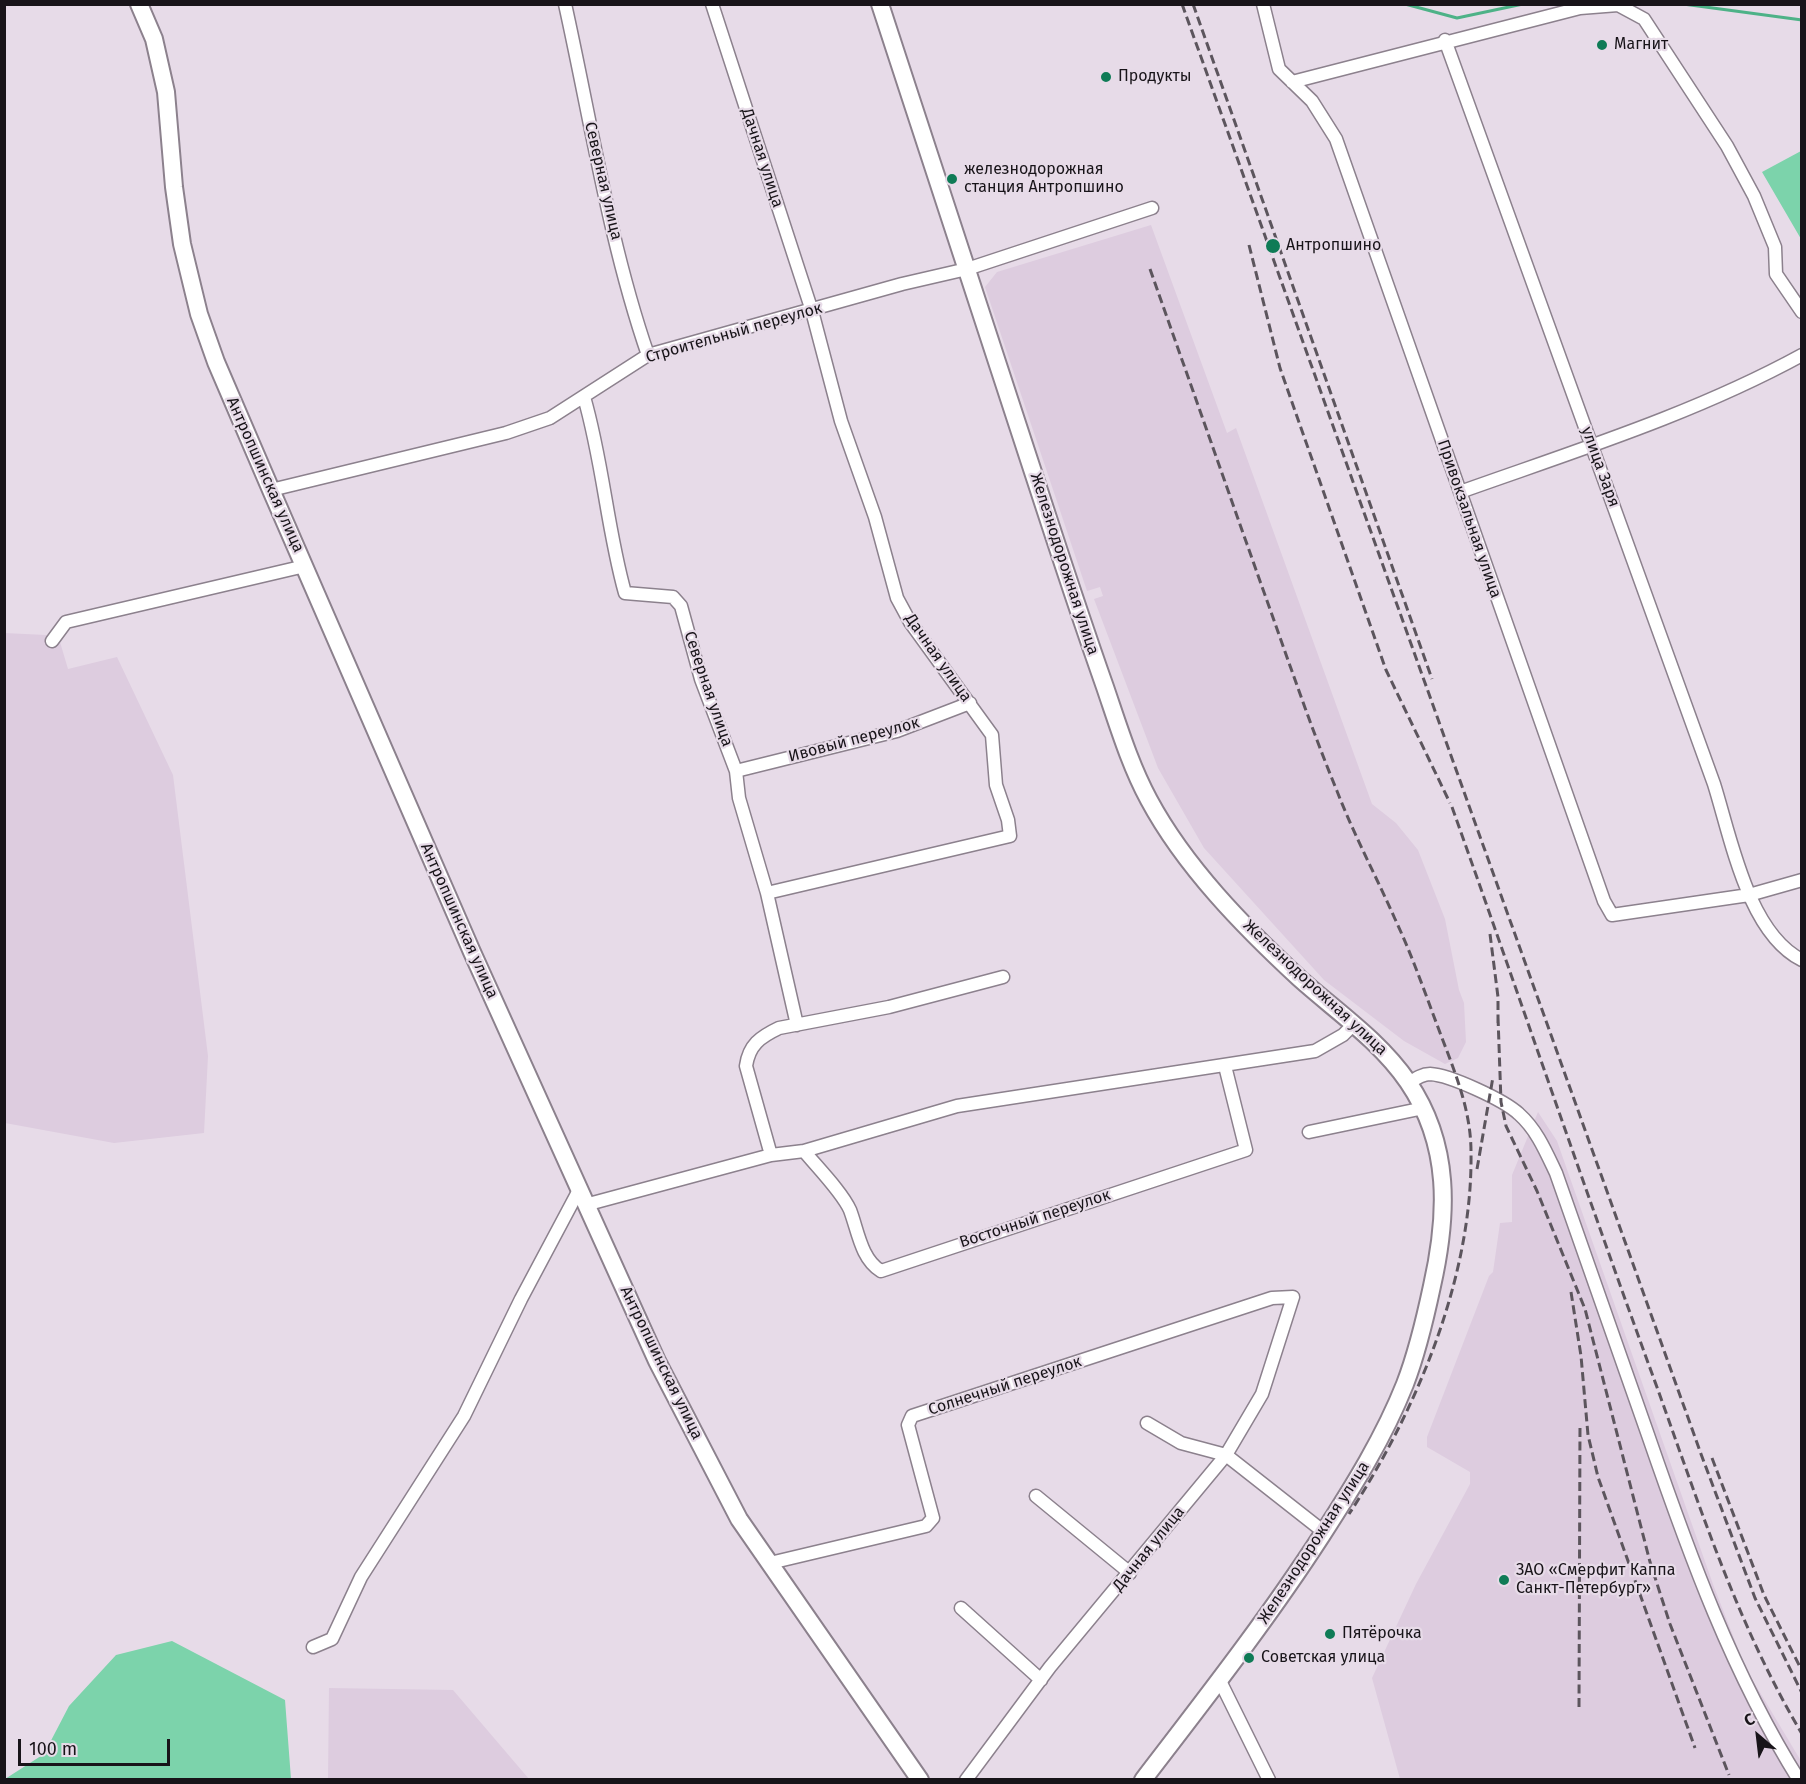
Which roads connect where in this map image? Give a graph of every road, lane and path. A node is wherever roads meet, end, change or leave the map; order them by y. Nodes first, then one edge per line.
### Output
1 (139, 4) edge
2 (565, 4) edge
3 (712, 4) edge
4 (880, 4) edge
5 (1263, 4) edge
6 (1618, 5) edge
7 (1445, 40) junction
8 (1292, 82) junction
9 (1152, 208) dead end
10 (967, 269) junction
11 (812, 311) junction
12 (1802, 312) edge
13 (648, 355) junction
14 (1802, 355) edge
15 (584, 397) junction
16 (1592, 445) junction
17 (271, 490) junction
18 (1460, 492) junction
19 (305, 566) junction
20 (52, 641) dead end
21 (970, 703) junction
22 (736, 771) junction
23 (1802, 880) edge
24 (768, 893) junction
25 (1749, 895) junction
26 (1802, 960) edge
27 (1004, 977) dead end
28 (1354, 1024) junction
29 (797, 1025) junction
30 (1225, 1066) junction
31 (1409, 1083) junction
32 (1424, 1108) junction
33 (1309, 1132) dead end
34 (804, 1151) junction
35 (771, 1155) junction
36 (582, 1198) junction
37 (1293, 1297) joint
38 (1146, 1423) dead end
39 (1226, 1455) junction
40 (1036, 1496) dead end
41 (1324, 1532) junction
42 (770, 1563) junction
43 (1130, 1573) junction
44 (961, 1608) dead end
45 (313, 1647) dead end
46 (1041, 1680) junction
47 (1220, 1681) junction
48 (920, 1779) edge
49 (966, 1779) edge
50 (1143, 1779) edge
51 (1269, 1779) edge
52 (1799, 1779) edge

1 - 17 street, Антропшинская улица
2 - 13 street, Северная улица
3 - 11 street, Дачная улица
4 - 10 street, Железнодорожная улица
5 - 8 street, Привокзальная улица
6 - 7 street
6 - 12 street
7 - 8 street
7 - 16 street, улица Заря
8 - 18 street, Привокзальная улица
9 - 10 street, Строительный переулок
10 - 11 street, Строительный переулок
10 - 28 street, Железнодорожная улица
11 - 13 street, Строительный переулок
11 - 21 street, Дачная улица
13 - 15 street, Строительный переулок
14 - 16 street
15 - 17 street, Строительный переулок
15 - 22 street, Северная улица
16 - 18 street
16 - 25 street, улица Заря
17 - 19 street, Антропшинская улица
18 - 25 street, Привокзальная улица
19 - 20 street
19 - 36 street, Антропшинская улица
21 - 22 street, Ивовый переулок
21 - 24 street, Дачная улица
22 - 24 street, Северная улица
23 - 25 street
24 - 29 street, Северная улица
25 - 26 street, улица Заря
27 - 29 street
28 - 30 street
28 - 31 street, Железнодорожная улица
29 - 35 street
30 - 34 street
30 - 34 street, Восточный переулок
31 - 32 street, Железнодорожная улица
31 - 52 street
32 - 33 street
32 - 41 street, Железнодорожная улица
34 - 35 street
35 - 36 street
36 - 42 street, Антропшинская улица
36 - 45 street
37 - 39 street, Дачная улица
37 - 42 street, Солнечный переулок
38 - 39 street
39 - 41 street
39 - 43 street, Дачная улица
40 - 43 street
41 - 47 street, Железнодорожная улица
42 - 48 street, Антропшинская улица
43 - 46 street, Дачная улица
44 - 46 street
46 - 49 street, Дачная улица
47 - 50 street, Железнодорожная улица
47 - 51 street

